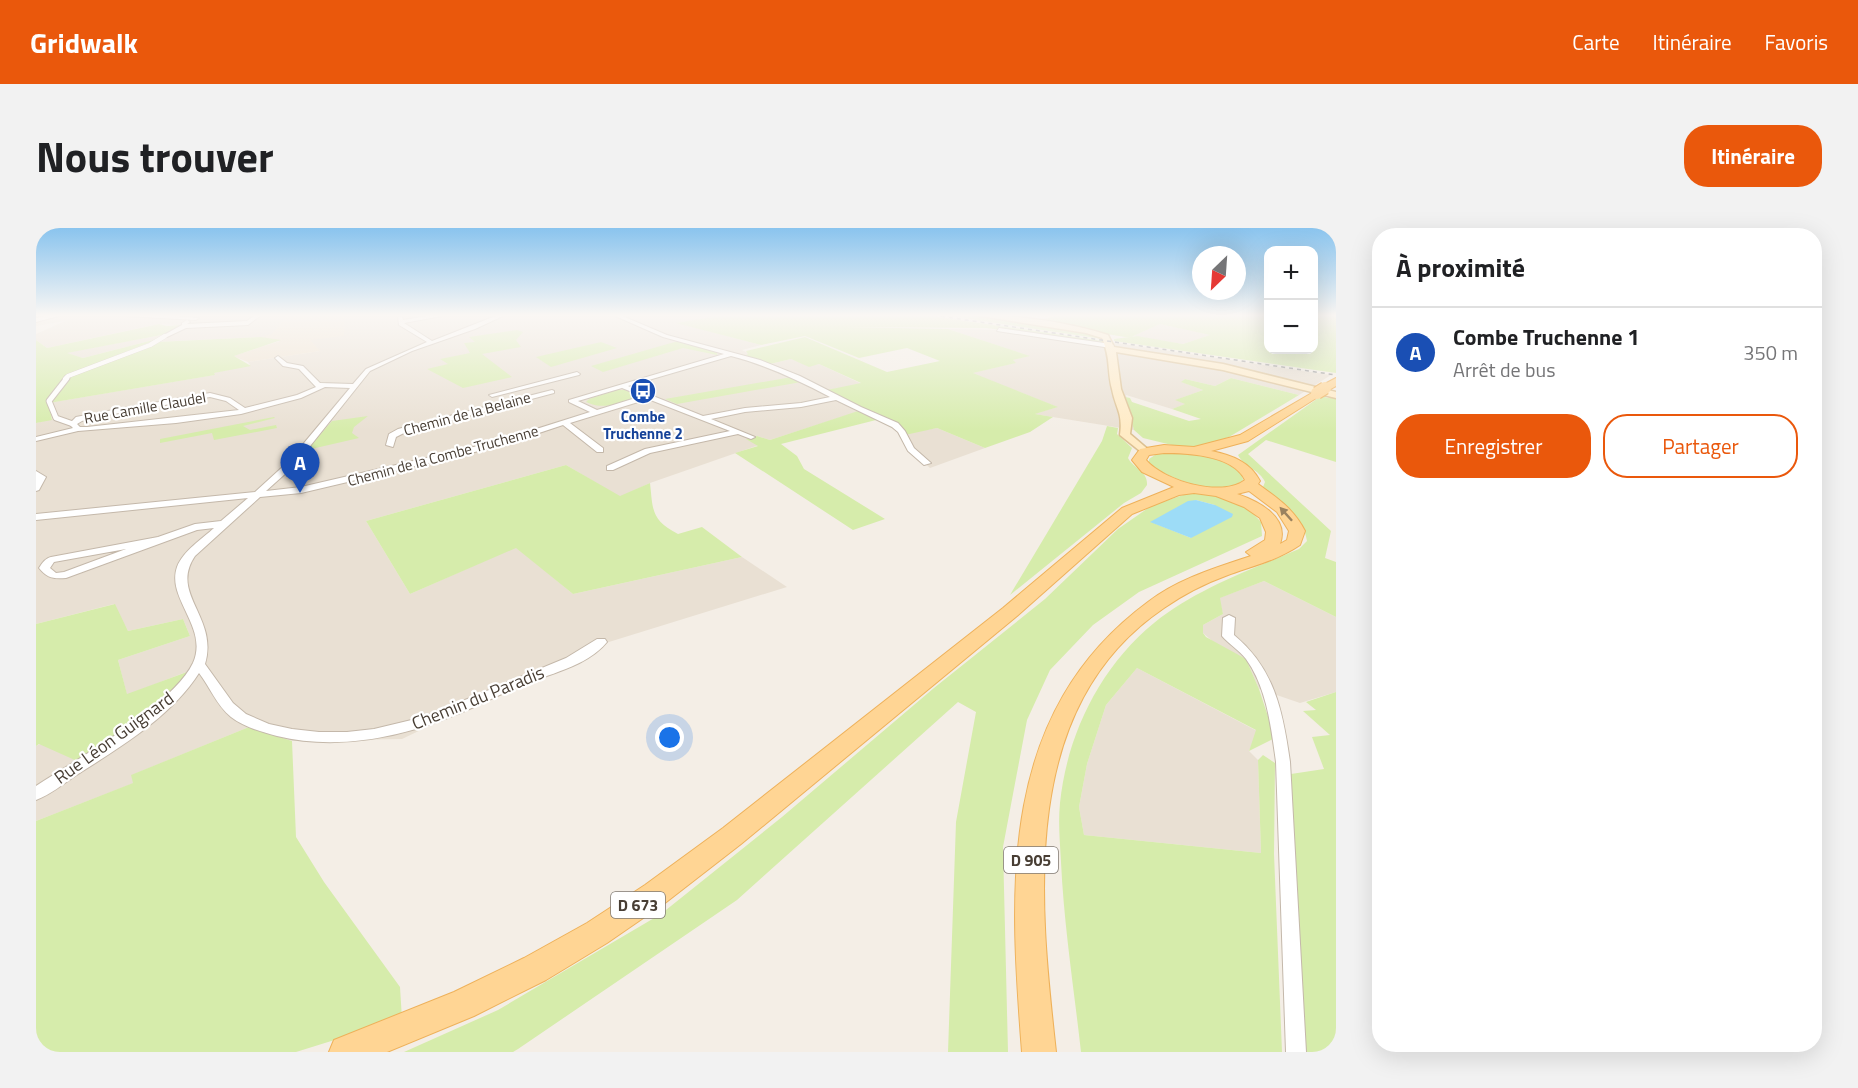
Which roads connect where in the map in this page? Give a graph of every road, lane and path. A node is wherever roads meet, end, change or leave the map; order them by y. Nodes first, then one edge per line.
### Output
1 (126, 353) edge
2 (404, 353) edge
3 (730, 353) edge
4 (733, 353) edge
5 (1111, 353) edge
6 (1154, 353) edge
7 (278, 358) dead end
8 (576, 374) dead end
9 (1336, 381) edge
10 (537, 384) junction
11 (322, 386) junction
12 (355, 386) junction
13 (622, 386) junction
14 (552, 392) junction
15 (1336, 394) edge
16 (649, 396) junction
17 (836, 398) junction
18 (571, 401) junction
19 (510, 402) junction
20 (243, 410) junction
21 (597, 412) junction
22 (702, 418) junction
23 (565, 423) junction
24 (1126, 425) junction
25 (76, 426) junction
26 (738, 432) junction
27 (751, 437) dead end
28 (1244, 438) junction
29 (36, 440) edge
30 (390, 445) dead end
31 (1171, 448) junction
32 (600, 450) dead end
33 (1192, 450) junction
34 (1144, 452) junction
35 (927, 462) dead end
36 (612, 463) dead end
37 (1235, 464) junction
38 (1152, 473) junction
39 (36, 474) edge
40 (1250, 485) junction
41 (36, 488) edge
42 (1196, 488) junction
43 (1212, 490) junction
44 (256, 496) junction
45 (1127, 512) junction
46 (36, 517) edge
47 (225, 524) junction
48 (165, 539) junction
49 (1231, 568) junction
50 (1229, 618) dead end
51 (601, 642) dead end
52 (199, 664) junction
53 (36, 794) edge
54 (346, 1052) edge
55 (1039, 1052) edge
56 (1296, 1052) edge

1 - 25 street
2 - 12 street, Rue Léon Guignard
3 - 13 street
4 - 17 street
5 - 24 main road
6 - 15 main road
7 - 11 street
8 - 10 street
9 - 28 main road
10 - 14 street
10 - 19 street
11 - 12 street
11 - 20 street, Rue Camille Claudel
12 - 44 street, Rue Léon Guignard
13 - 16 street
13 - 18 street
14 - 18 street
14 - 19 street, Chemin de la Belaine
16 - 21 street, Chemin de la Combe Truchenne
16 - 22 street
17 - 22 street
17 - 35 street
18 - 21 street
19 - 30 street, Chemin de la Belaine
20 - 25 street, Rue Camille Claudel
20 - 25 street, Rue Camille Claudel
21 - 23 street, Chemin de la Combe Truchenne
22 - 26 street
23 - 32 street
23 - 44 street, Chemin de la Combe Truchenne
24 - 31 main road
24 - 34 main road
25 - 29 street
26 - 27 street
26 - 36 street
28 - 33 main road
28 - 37 main road
31 - 33 main road
31 - 34 main road
33 - 37 main road
34 - 38 main road
37 - 40 main road
38 - 42 main road
38 - 45 main road, D 673
39 - 41 street
40 - 43 main road
49 -> 40 main road, D 905
42 - 43 main road
42 - 45 main road, D 673
43 - 49 main road, D 905
44 - 46 street, Chemin de la Combe Truchenne
44 - 47 street, Rue Léon Guignard
45 - 54 main road, D 673
47 - 48 street
47 - 52 street, Rue Léon Guignard
48 - 48 street
49 - 55 main road, D 905
50 - 56 street
51 - 52 street, Chemin du Paradis
52 - 53 street, Rue Léon Guignard

